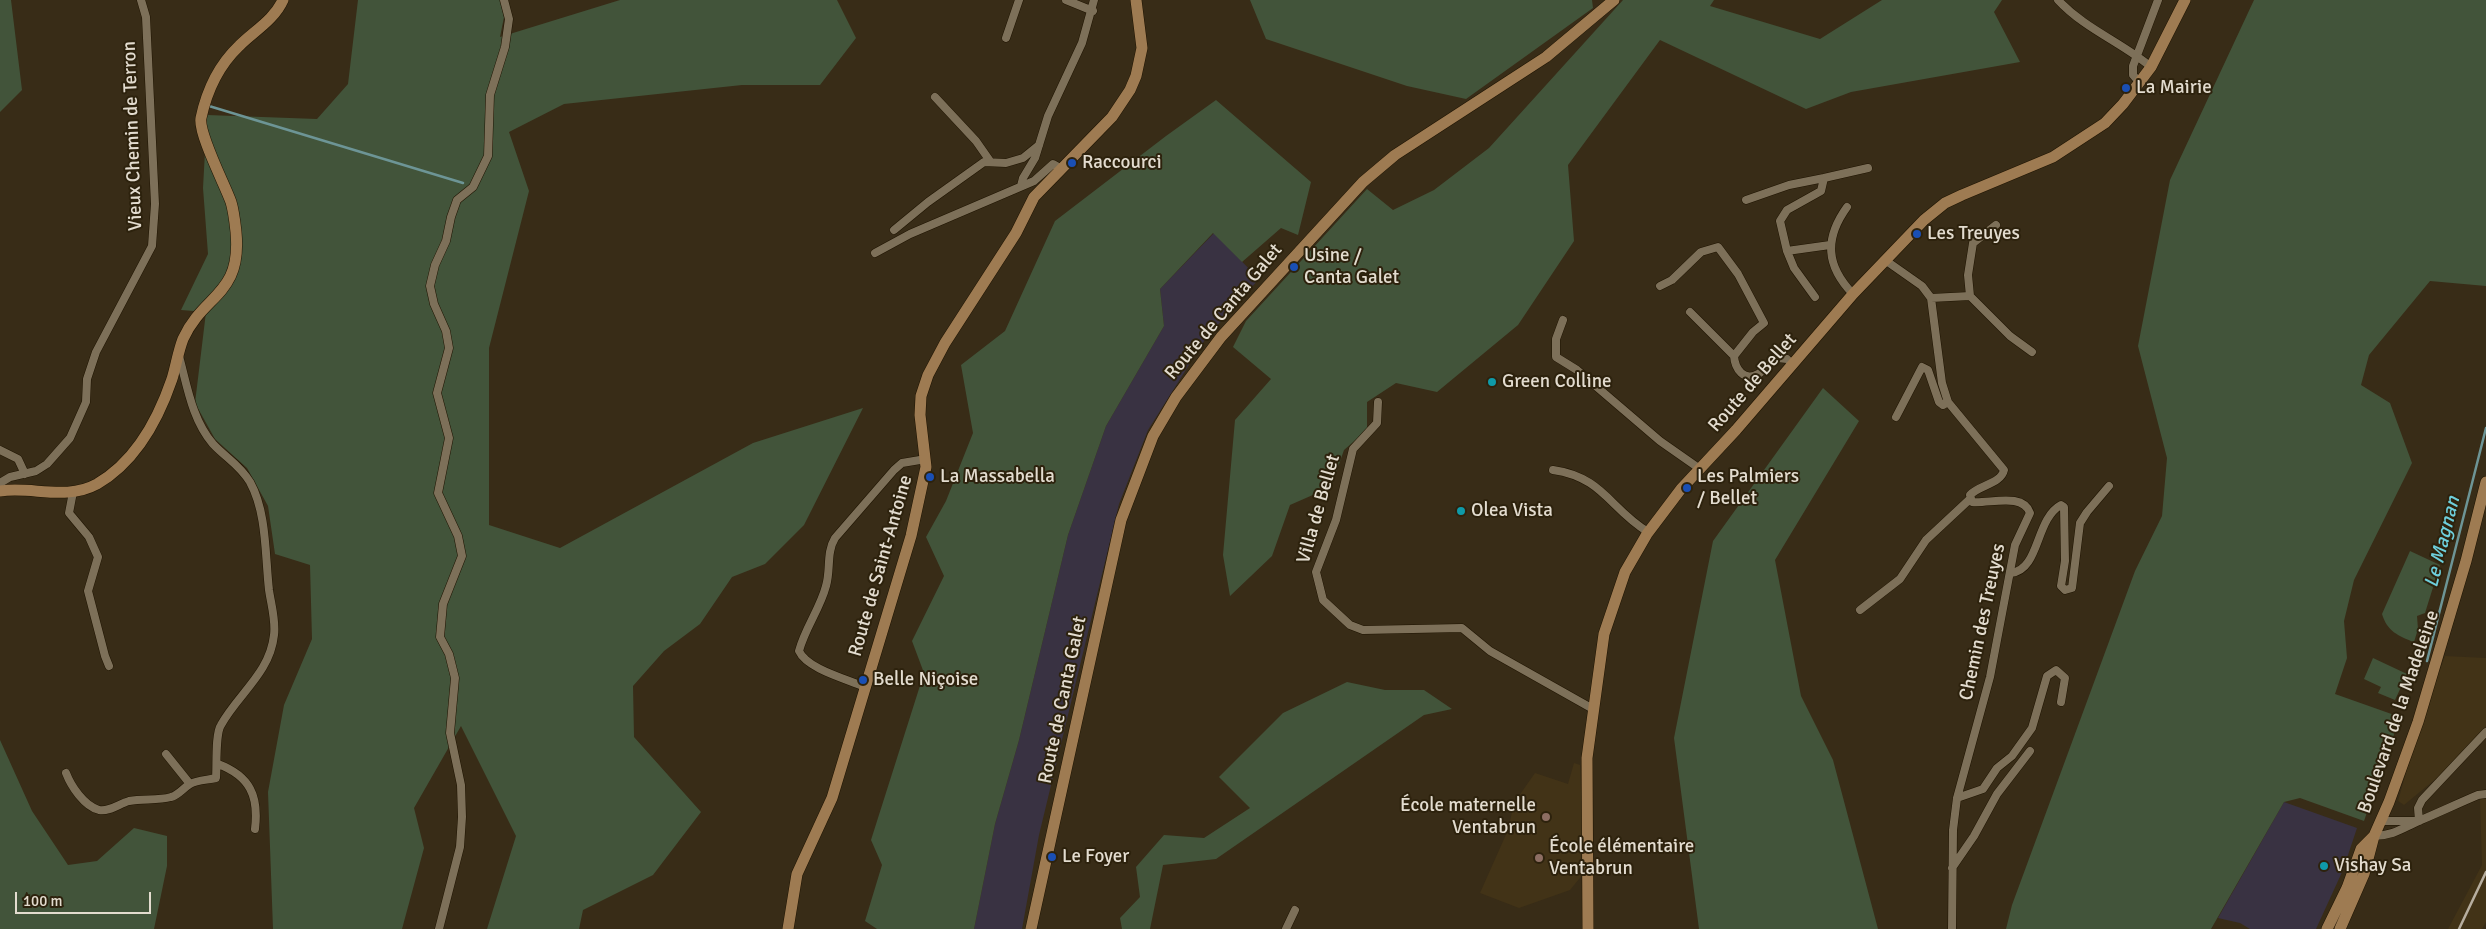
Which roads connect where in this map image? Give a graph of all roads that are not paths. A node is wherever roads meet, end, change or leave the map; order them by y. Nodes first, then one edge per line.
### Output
1 (141, 0) edge
2 (283, 0) edge
3 (504, 0) edge
4 (1019, 0) edge
5 (1066, 0) edge
6 (1094, 0) edge
7 (1136, 0) edge
8 (1614, 0) edge
9 (2058, 0) edge
10 (2158, 0) edge
11 (2185, 0) edge
12 (1093, 11) junction
13 (1006, 38) dead end
14 (2136, 55) junction
15 (2151, 67) junction
16 (2139, 82) junction
17 (935, 97) dead end
18 (1042, 142) junction
19 (990, 161) junction
20 (1060, 168) junction
21 (1868, 168) dead end
22 (1824, 178) junction
23 (1021, 186) junction
24 (1746, 200) dead end
25 (1847, 207) dead end
26 (1996, 225) dead end
27 (894, 230) dead end
28 (1830, 245) junction
29 (1787, 252) junction
30 (875, 254) dead end
31 (1885, 260) junction
32 (1660, 286) dead end
33 (1853, 294) junction
34 (1970, 296) junction
35 (1815, 297) dead end
36 (1931, 298) junction
37 (1690, 312) dead end
38 (1563, 320) dead end
39 (2032, 352) dead end
40 (179, 356) junction
41 (1734, 356) junction
42 (1793, 365) junction
43 (1378, 402) dead end
44 (1948, 402) junction
45 (1896, 418) dead end
46 (0, 450) edge
47 (926, 459) junction
48 (1700, 469) junction
49 (1553, 470) dead end
50 (24, 474) junction
51 (0, 482) edge
52 (2486, 482) edge
53 (2109, 486) dead end
54 (0, 491) edge
55 (73, 492) junction
56 (1970, 499) junction
57 (1648, 532) junction
58 (2011, 573) junction
59 (1860, 610) dead end
60 (109, 666) dead end
61 (865, 687) junction
62 (2061, 702) dead end
63 (1593, 709) junction
64 (2486, 732) edge
65 (2030, 751) dead end
66 (166, 754) dead end
67 (218, 764) junction
68 (66, 773) dead end
69 (190, 784) junction
70 (2486, 794) edge
71 (1957, 798) junction
72 (2380, 821) junction
73 (2419, 821) junction
74 (255, 830) dead end
75 (2374, 836) junction
76 (1952, 868) junction
77 (1295, 910) dead end
78 (439, 929) edge
79 (788, 929) edge
80 (1031, 929) edge
81 (1286, 929) edge
82 (1588, 929) edge
83 (1952, 929) edge
84 (2327, 929) edge
85 (2340, 929) edge

1 - 50 street, Vieux Chemin de Terron
2 - 40 street
3 - 78 street
4 - 13 street
5 - 12 street
6 - 12 street
7 - 20 street, Route de Saint-Antoine
8 - 80 street, Route de Canta Galet
9 - 14 street
10 - 14 street
11 - 15 street, Route de Bellet
12 - 18 street
14 - 15 street
14 - 16 street
15 - 16 street, Route de Bellet
16 - 31 street, Route de Bellet
17 - 19 street
18 - 19 street
18 - 23 street
19 - 27 street
20 - 23 street
20 - 47 street, Route de Saint-Antoine
21 - 22 street
22 - 24 street
22 - 29 street
23 - 30 street
25 - 28 street
26 - 34 street
28 - 29 street
28 - 33 street
29 - 35 street
31 - 33 street, Route de Bellet
31 - 36 street
32 - 41 street
33 - 42 street, Route de Bellet
34 - 36 street
34 - 39 street
36 - 44 street
37 - 41 street
38 - 48 street
40 - 55 street
40 - 67 street
41 - 42 street
42 - 48 street, Route de Bellet
43 - 63 street, Villa de Bellet
44 - 45 street
44 - 56 street
46 - 50 street
47 - 61 street, Route de Saint-Antoine
47 - 61 street
48 - 57 street, Route de Bellet
49 - 57 street
50 - 51 street, Vieux Chemin de Terron
52 - 72 street, Boulevard de la Madeleine
53 - 58 street
54 - 55 street
55 - 60 street
56 - 58 street, Chemin des Treuyes
56 - 59 street
57 - 63 street, Route de Bellet
58 - 71 street, Chemin des Treuyes
61 - 79 street, Route de Saint-Antoine
62 - 71 street
63 - 82 street, Route de Bellet
64 - 73 street
65 - 76 street
66 - 69 street
67 - 69 street
67 - 74 street
68 - 69 street
70 - 73 street
71 - 76 street, Chemin des Treuyes
72 - 73 street
72 - 75 street, Boulevard de la Madeleine
73 - 75 street
75 - 84 street, Boulevard de la Madeleine
75 - 85 street, Boulevard de la Madeleine
76 - 83 street, Chemin des Treuyes
77 - 81 street

